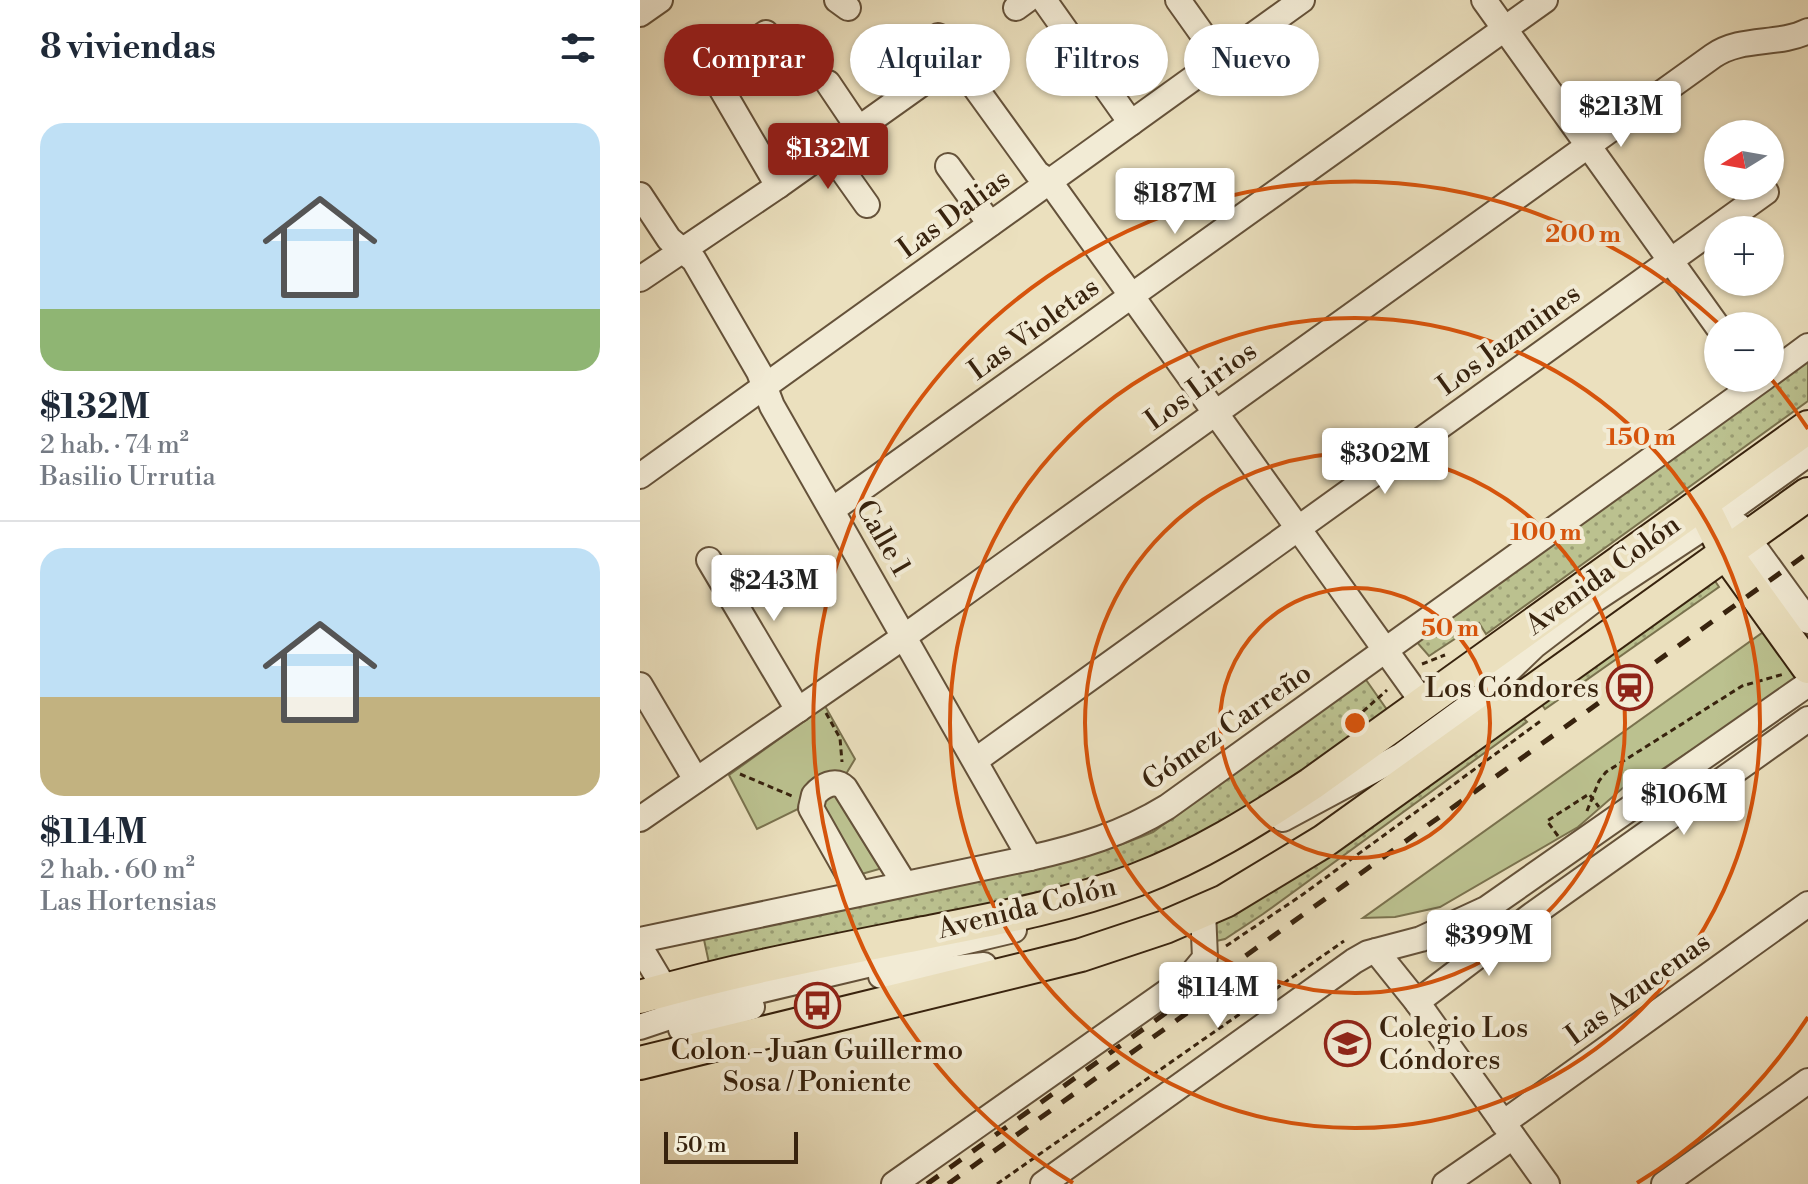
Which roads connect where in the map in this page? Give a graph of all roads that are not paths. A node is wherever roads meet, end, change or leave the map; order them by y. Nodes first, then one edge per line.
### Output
1 (660, 0) edge
2 (1044, 0) edge
3 (1178, 0) edge
4 (1302, 0) edge
5 (1484, 0) edge
6 (1545, 0) edge
7 (640, 14) edge
8 (1195, 24) edge
9 (1269, 24) edge
10 (1505, 29) junction
11 (1808, 31) edge
12 (1184, 85) edge
13 (834, 92) edge
14 (726, 96) edge
15 (905, 96) edge
16 (981, 96) edge
17 (1131, 123) junction
18 (859, 129) junction
19 (1589, 146) junction
20 (828, 150) junction
21 (948, 166) dead end
22 (1050, 182) junction
23 (778, 186) junction
24 (640, 195) edge
25 (1755, 200) edge
26 (867, 205) dead end
27 (990, 224) junction
28 (683, 251) junction
29 (1671, 261) junction
30 (640, 279) edge
31 (1132, 296) junction
32 (1707, 312) edge
33 (1808, 346) edge
34 (1784, 363) edge
35 (765, 386) junction
36 (1743, 392) edge
37 (1215, 413) junction
38 (1808, 427) edge
39 (1808, 454) edge
40 (640, 476) edge
41 (1808, 494) edge
42 (832, 510) junction
43 (1298, 528) junction
44 (1721, 529) junction
45 (709, 560) dead end
46 (1808, 621) edge
47 (905, 636) junction
48 (1386, 651) junction
49 (1802, 675) edge
50 (640, 685) edge
51 (807, 703) junction
52 (1424, 704) junction
53 (1808, 719) edge
54 (976, 760) junction
55 (696, 780) junction
56 (640, 819) edge
57 (1030, 858) junction
58 (904, 883) junction
59 (859, 893) junction
60 (1808, 904) edge
61 (1203, 911) junction
62 (1532, 915) junction
63 (1421, 939) junction
64 (640, 940) edge
65 (640, 947) edge
66 (1376, 951) junction
67 (1417, 1002) junction
68 (666, 1017) edge
69 (640, 1027) edge
70 (640, 1041) edge
71 (640, 1063) edge
72 (1808, 1081) edge
73 (1508, 1130) junction
74 (894, 1184) edge
75 (1043, 1184) edge
76 (1445, 1184) edge
77 (1547, 1184) edge
78 (1664, 1184) edge

1 - 7 street
2 - 17 street
3 - 8 street
4 - 9 street, Las Dalias
5 - 10 street
6 - 10 street, Las Violetas
10 - 19 street
10 - 31 street, Las Violetas
11 - 19 street, Los Lirios
12 - 17 street, Las Dalias
13 - 18 street
14 - 23 street
15 - 18 street
16 - 22 street
17 - 22 street, Las Dalias
18 - 20 street
19 - 29 street
19 - 37 street, Los Lirios
20 - 23 street
20 - 26 street
21 - 27 street
22 - 27 street, Las Dalias
22 - 31 street
23 - 28 street
24 - 28 street, Calle 1
25 - 29 street, Los Jazmines
27 - 35 street, Las Dalias
28 - 30 street
28 - 35 street, Calle 1
29 - 32 street
29 - 43 street, Los Jazmines
31 - 37 street
31 - 42 street, Las Violetas
33 - 34 street, Gómez Carreño
35 - 40 street, Las Dalias
35 - 42 street, Calle 1
36 - 48 street, Gómez Carreño
37 - 43 street
37 - 47 street, Los Lirios
38 - 44 main road, Avenida Colón
39 - 44 street
41 - 44 main road, Avenida Colón
42 - 47 street, Calle 1
43 - 48 street
43 - 54 street, Los Jazmines
44 - 46 street
44 - 49 main road
44 - 52 main road, Avenida Colón
44 - 61 main road, Avenida Colón
44 - 68 street
45 - 51 street
47 - 51 street, Los Lirios
47 - 54 street, Calle 1
48 - 52 street
48 - 57 street, Gómez Carreño
49 - 63 street
50 - 55 street
51 - 55 street, Los Lirios
52 - 68 main road, Avenida Colón
53 - 62 street
54 - 57 street, Calle 1
55 - 56 street, Los Lirios
57 - 58 street, Gómez Carreño
58 - 59 street, Gómez Carreño
58 - 59 street
59 - 64 street, Gómez Carreño
60 - 73 street, Las Azucenas
61 - 68 main road, Avenida Colón
61 - 74 street
62 - 63 street
62 - 67 street
63 - 66 street
65 - 68 street
66 - 67 street
66 - 75 street
67 - 73 street
68 - 69 street
68 - 70 street
68 - 71 main road, Avenida Colón
72 - 78 street
73 - 76 street, Las Azucenas
73 - 77 street

